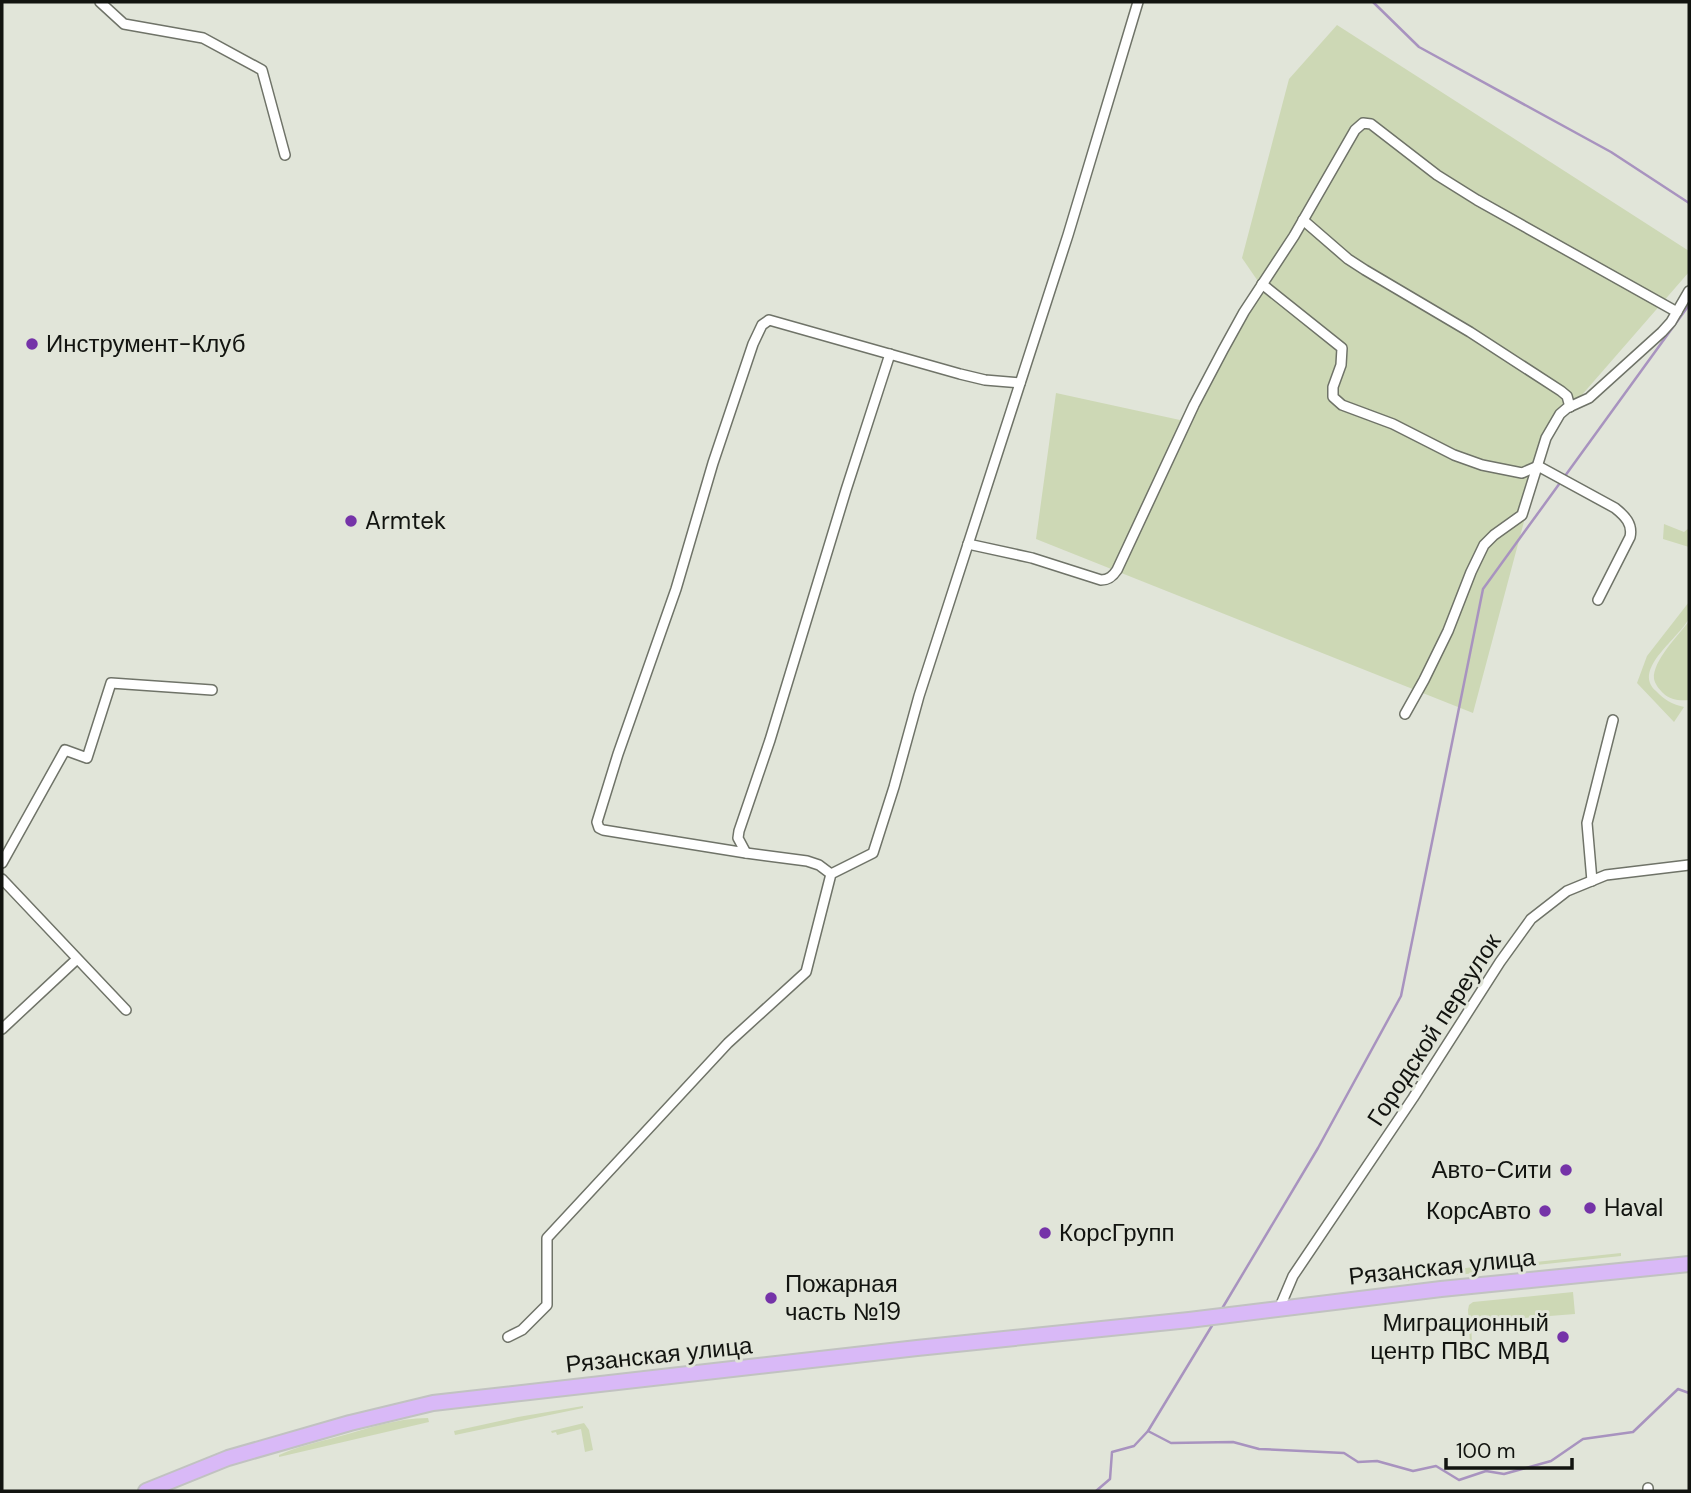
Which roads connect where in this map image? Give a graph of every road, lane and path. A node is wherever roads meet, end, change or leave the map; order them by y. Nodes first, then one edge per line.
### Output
1 (100, 2) edge
2 (1138, 2) edge
3 (285, 155) dead end
4 (1303, 220) junction
5 (1262, 284) junction
6 (1689, 290) edge
7 (1677, 312) junction
8 (890, 355) junction
9 (1020, 383) junction
10 (1570, 407) junction
11 (1538, 466) junction
12 (968, 544) junction
13 (1598, 600) dead end
14 (212, 690) dead end
15 (1405, 714) dead end
16 (1614, 720) dead end
17 (746, 853) junction
18 (2, 863) edge
19 (1689, 865) edge
20 (831, 874) junction
21 (2, 880) edge
22 (1592, 881) junction
23 (77, 959) junction
24 (126, 1010) dead end
25 (2, 1029) edge
26 (1689, 1264) edge
27 (1279, 1309) junction
28 (508, 1337) dead end
29 (146, 1491) edge

1 - 3 street
2 - 9 street
4 - 5 street
4 - 7 street
4 - 10 street
5 - 11 street
5 - 12 street
6 - 7 street
7 - 10 street
8 - 9 street
8 - 17 street
8 - 17 street
9 - 12 street
10 - 11 street
11 - 13 street
11 - 15 street
12 - 20 street
14 - 18 street
16 - 22 street
17 - 20 street
19 - 22 street, Городской переулок
20 - 28 street
21 - 23 street
22 - 27 street, Городской переулок
23 - 24 street
23 - 25 street
26 - 27 main road, Рязанская улица
27 - 29 main road, Рязанская улица

